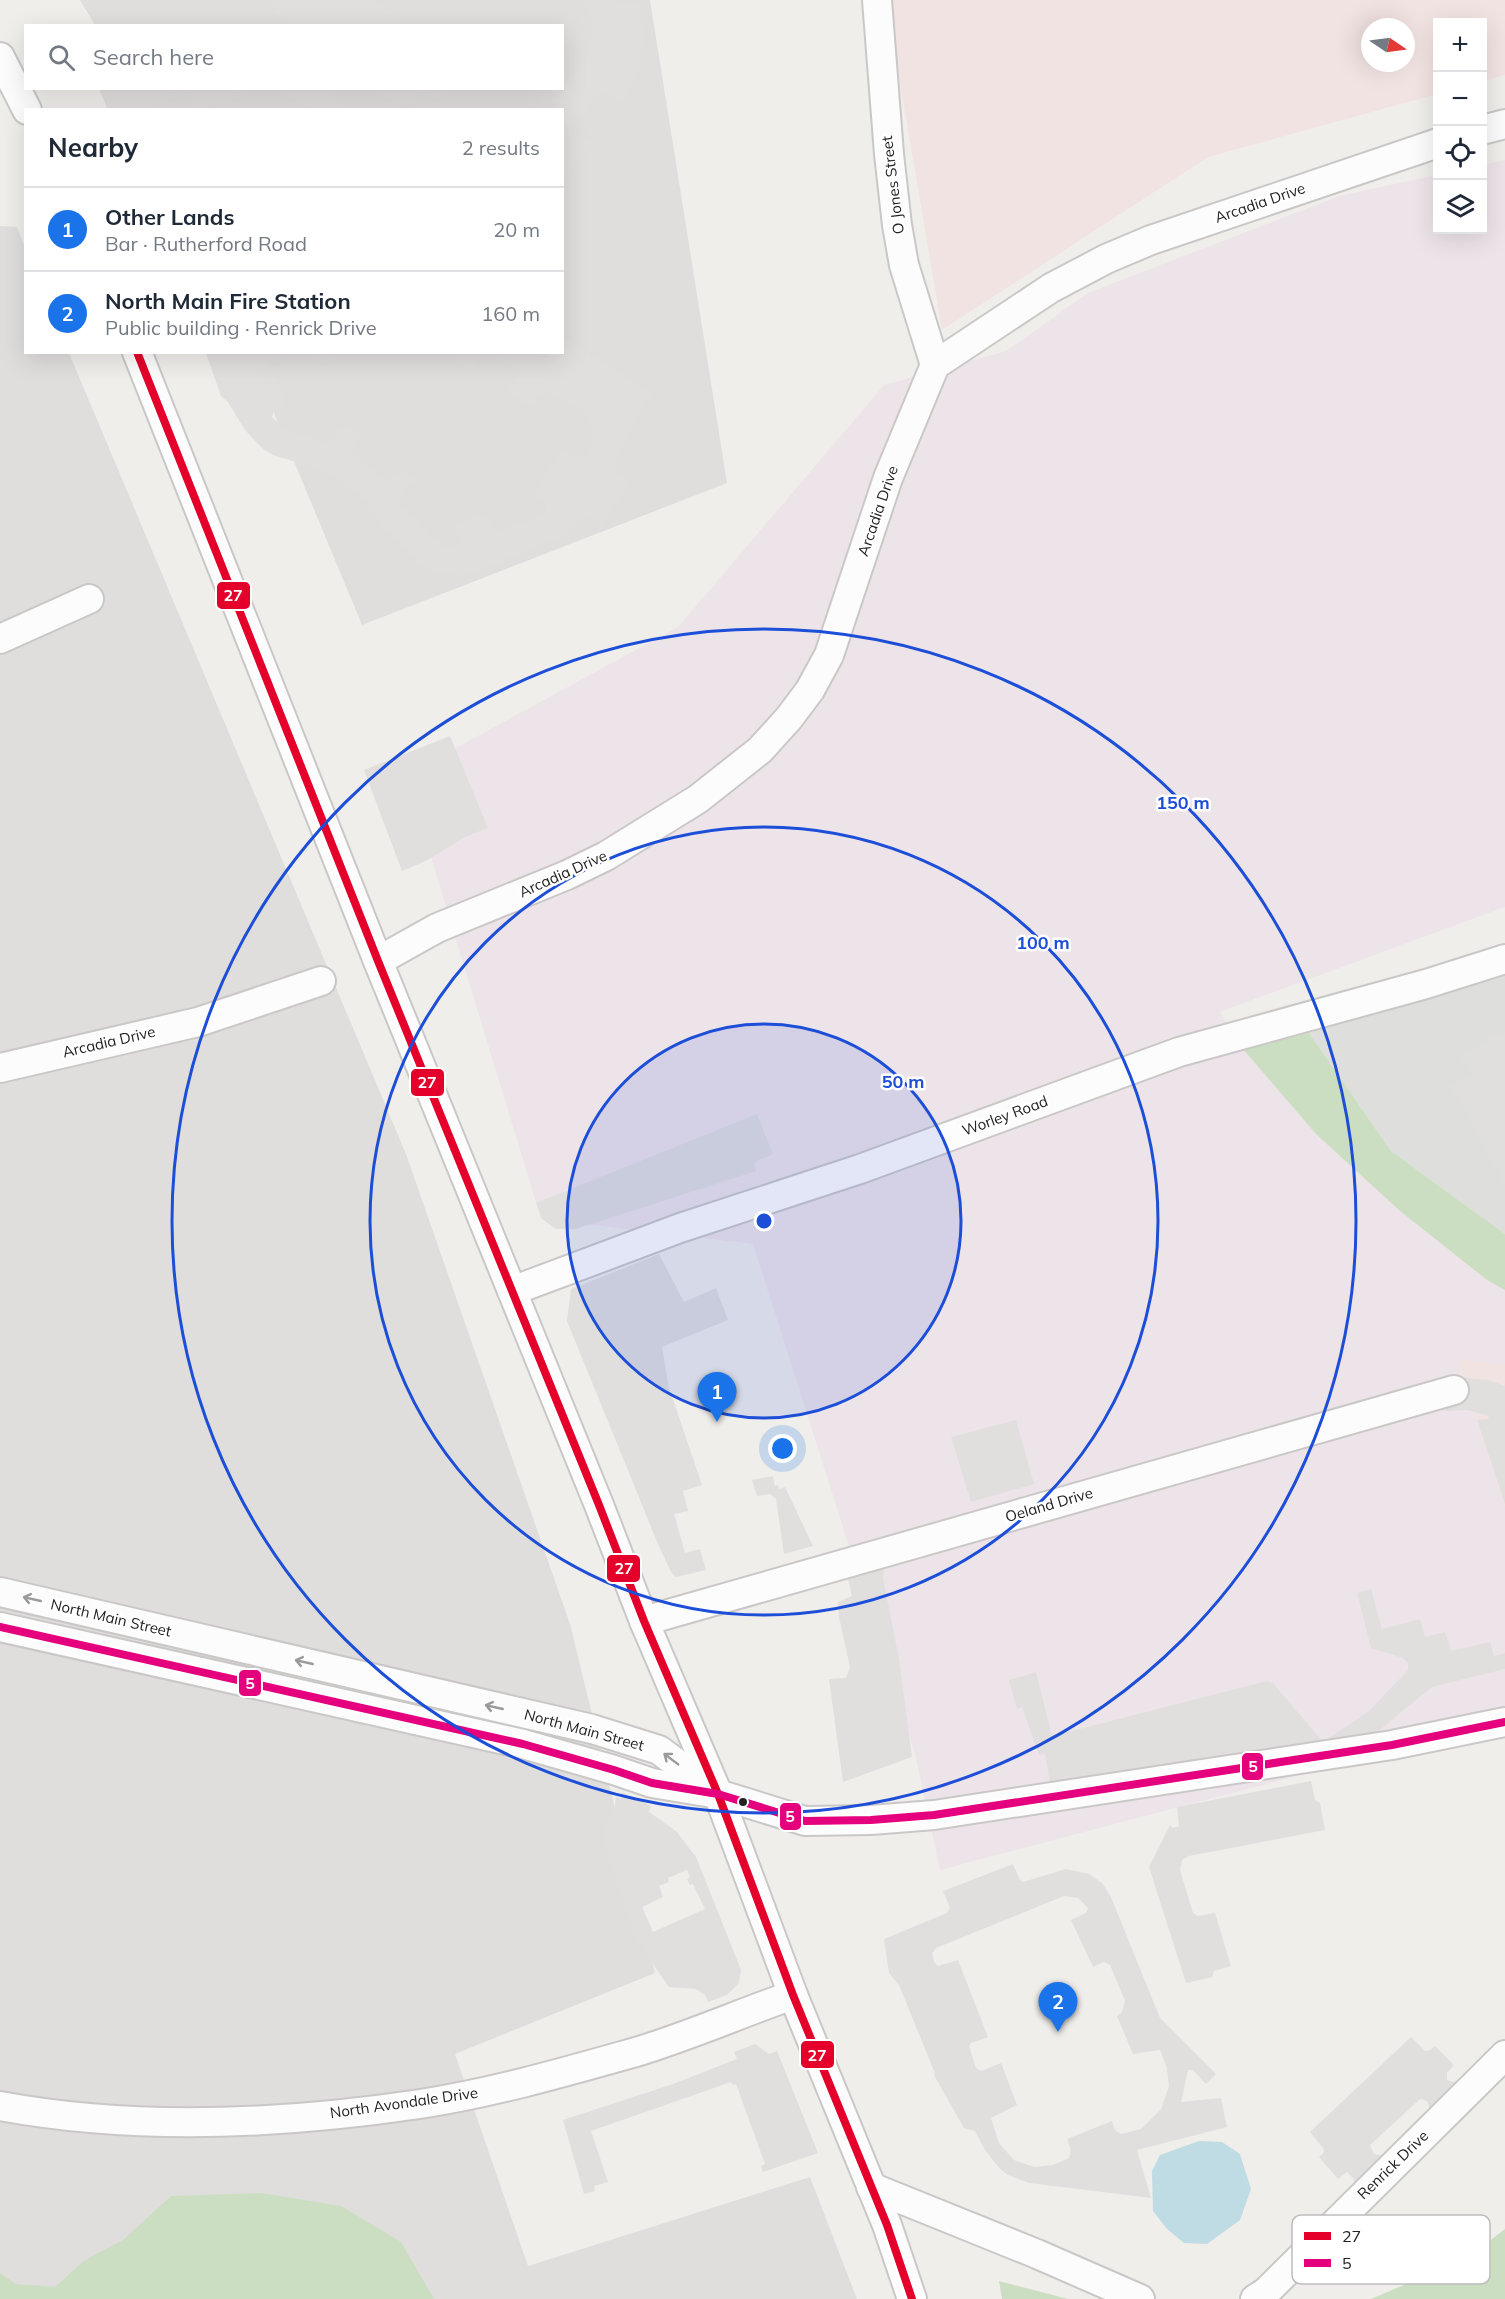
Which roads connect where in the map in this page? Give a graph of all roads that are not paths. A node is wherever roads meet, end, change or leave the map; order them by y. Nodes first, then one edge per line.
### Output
1 (877, 0) edge
2 (0, 57) edge
3 (26, 108) edge
4 (1505, 124) edge
5 (1487, 129) edge
6 (1433, 144) edge
7 (138, 354) edge
8 (935, 365) junction
9 (89, 599) dead end
10 (0, 639) edge
11 (1505, 959) edge
12 (378, 961) junction
13 (321, 981) dead end
14 (0, 1068) edge
15 (512, 1291) junction
16 (1454, 1390) dead end
17 (0, 1592) edge
18 (644, 1621) junction
19 (0, 1627) edge
20 (1505, 1722) edge
21 (718, 1794) junction
22 (794, 1995) junction
23 (1505, 2055) edge
24 (0, 2106) edge
25 (871, 2187) junction
26 (1344, 2215) edge
27 (1292, 2266) edge
28 (912, 2299) edge
29 (1140, 2299) edge
30 (1255, 2299) edge

1 - 8 street, O Jones Street
2 - 3 street
4 - 5 street
6 - 8 street, Arcadia Drive
7 - 12 street
8 - 12 street, Arcadia Drive
9 - 10 street
11 - 15 street, Worley Road
12 - 15 street
13 - 14 street, Arcadia Drive
15 - 18 street
16 - 18 street, Oeland Drive
21 -> 17 street, North Main Street
18 - 21 street
19 - 21 street, North Main Street
20 - 21 street
21 - 22 street
22 - 24 street, North Avondale Drive
22 - 25 street
23 - 26 street, Renrick Drive
25 - 28 street
25 - 29 street
27 - 30 street, Renrick Drive

